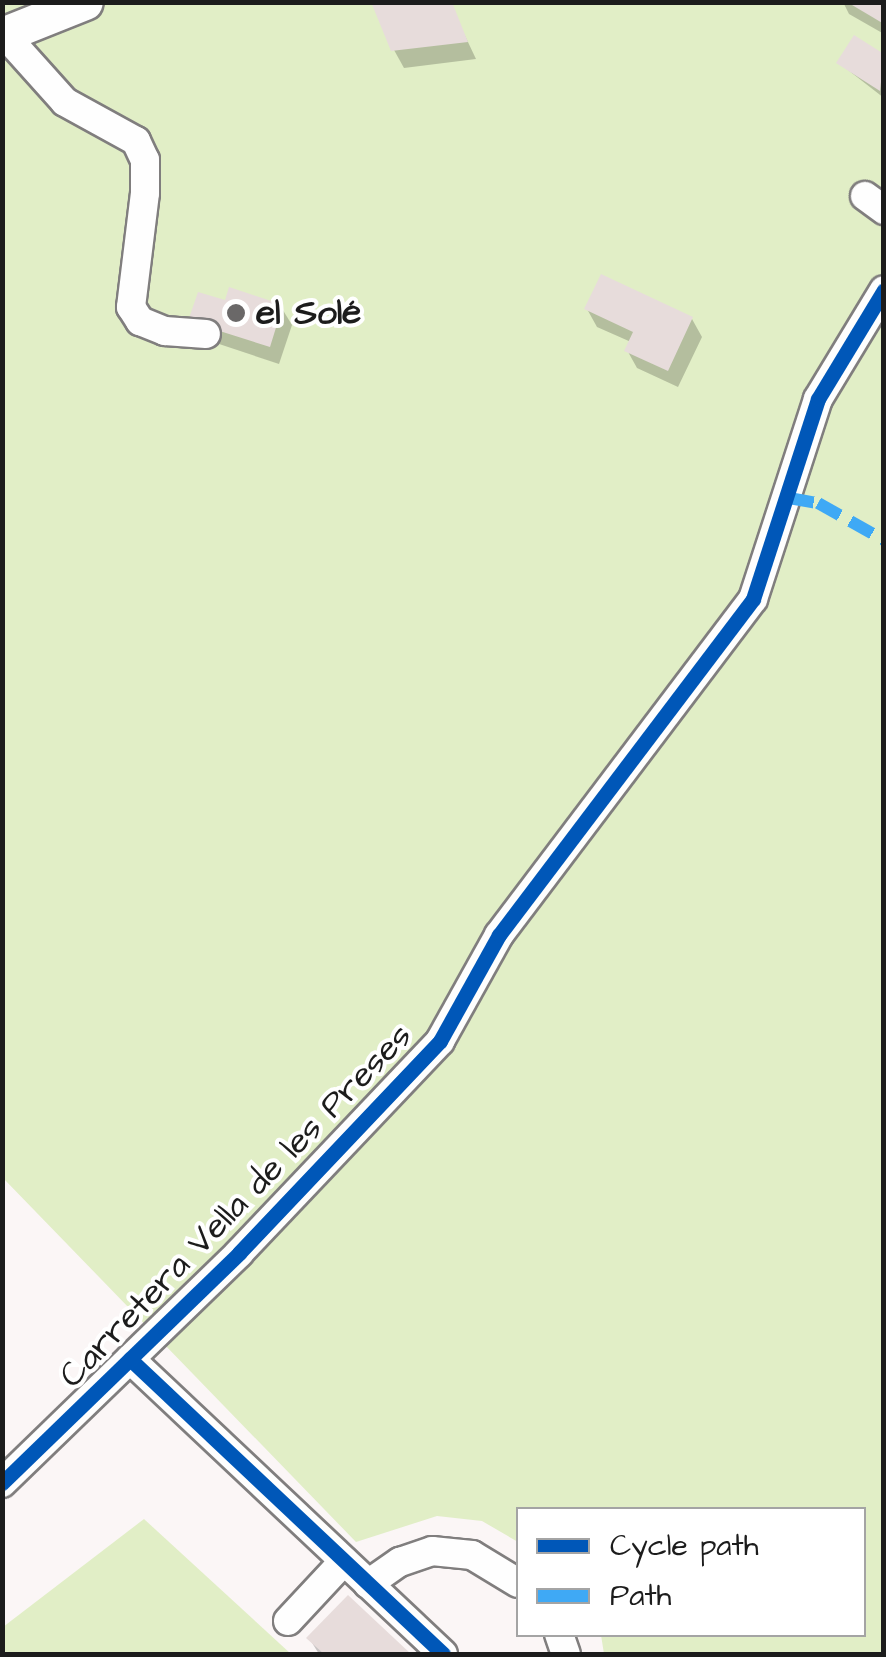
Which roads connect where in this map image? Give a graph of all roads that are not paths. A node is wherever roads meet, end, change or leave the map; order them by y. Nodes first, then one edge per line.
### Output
1 (85, 2) edge
2 (3, 35) edge
3 (884, 290) edge
4 (206, 334) dead end
5 (130, 1359) junction
6 (2, 1484) edge
7 (344, 1561) junction
8 (516, 1582) edge
9 (368, 1584) junction
10 (288, 1621) dead end
11 (441, 1654) edge

1 - 2 main road
2 - 4 street
3 - 5 street, Carretera Vella de les Preses
5 - 6 street, Carretera Vella de les Preses
5 - 7 street
7 - 9 street
7 - 10 street
8 - 9 street
9 - 11 street

